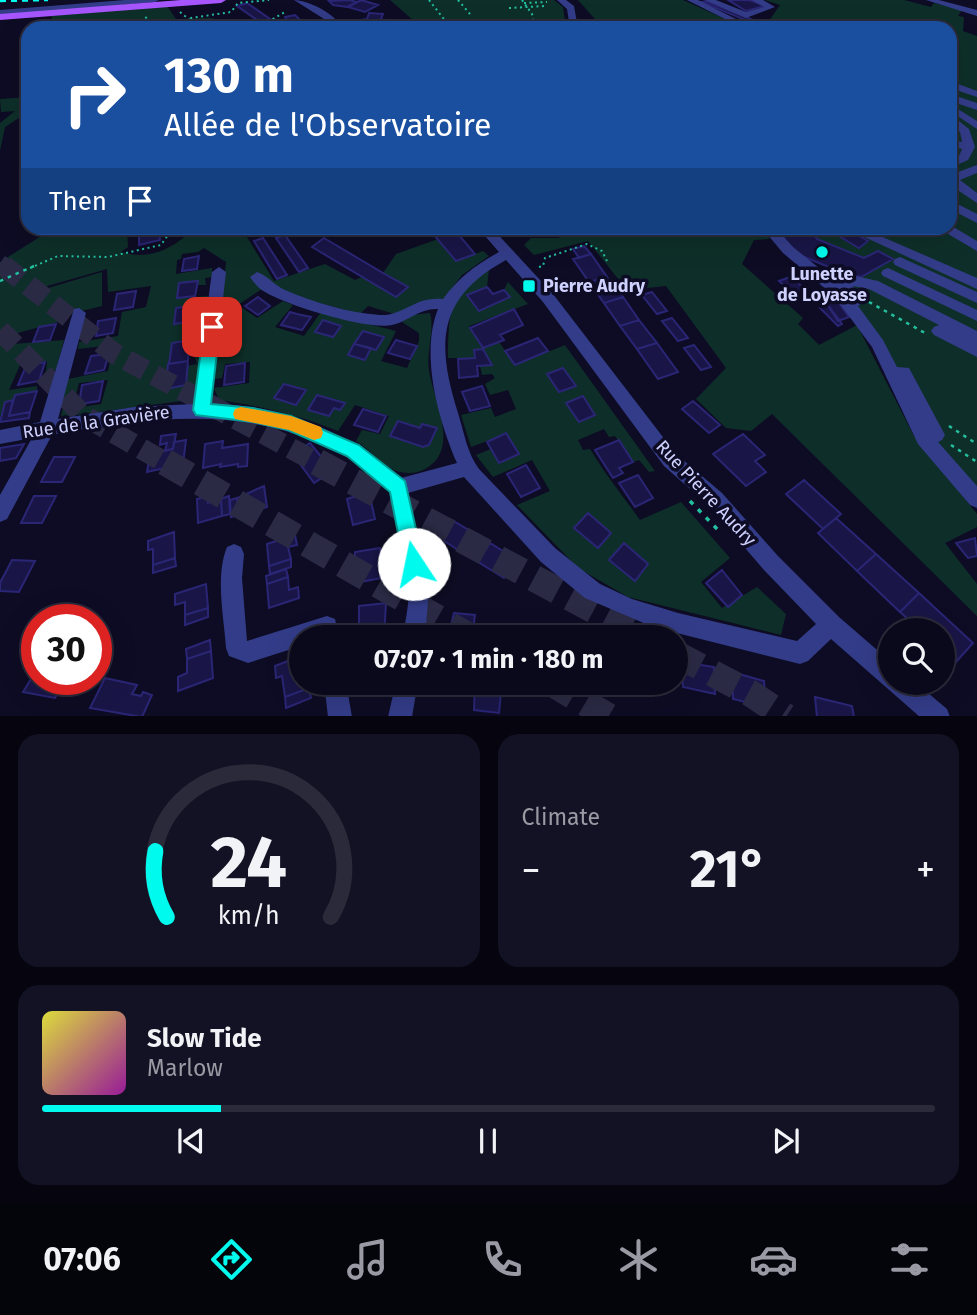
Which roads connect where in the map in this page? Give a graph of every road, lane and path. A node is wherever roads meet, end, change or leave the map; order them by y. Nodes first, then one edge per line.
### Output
1 (155, 0) edge
2 (221, 0) edge
3 (270, 0) edge
4 (298, 0) edge
5 (429, 0) edge
6 (458, 0) edge
7 (522, 0) edge
8 (561, 0) edge
9 (691, 0) edge
10 (709, 0) edge
11 (756, 0) edge
12 (930, 0) edge
13 (145, 2) edge
14 (547, 2) dead end
15 (524, 3) junction
16 (721, 3) edge
17 (545, 6) dead end
18 (527, 7) junction
19 (509, 8) dead end
20 (285, 12) dead end
21 (977, 13) edge
22 (470, 14) dead end
23 (0, 15) edge
24 (191, 21) edge
25 (271, 21) edge
26 (333, 21) edge
27 (445, 21) edge
28 (534, 21) edge
29 (573, 21) edge
30 (735, 21) edge
31 (957, 76) edge
32 (977, 83) edge
33 (965, 104) edge
34 (977, 108) edge
35 (977, 127) edge
36 (957, 144) edge
37 (969, 147) junction
38 (957, 162) edge
39 (977, 169) edge
40 (957, 177) edge
41 (957, 184) edge
42 (973, 194) edge
43 (957, 207) edge
44 (977, 219) edge
45 (957, 227) edge
46 (168, 235) dead end
47 (491, 235) edge
48 (775, 235) edge
49 (864, 235) edge
50 (957, 235) edge
51 (977, 239) edge
52 (977, 247) edge
53 (508, 253) junction
54 (607, 261) dead end
55 (539, 267) dead end
56 (219, 272) dead end
57 (889, 273) junction
58 (257, 277) dead end
59 (846, 279) junction
60 (0, 281) edge
61 (977, 284) edge
62 (977, 298) edge
63 (445, 304) junction
64 (977, 306) edge
65 (79, 313) dead end
66 (977, 316) edge
67 (930, 336) dead end
68 (975, 341) edge
69 (202, 410) junction
70 (47, 428) junction
71 (936, 435) joint
72 (0, 437) edge
73 (977, 462) edge
74 (468, 468) junction
75 (398, 487) junction
76 (977, 499) edge
77 (0, 513) edge
78 (234, 554) dead end
79 (415, 625) edge
80 (831, 625) junction
81 (289, 639) edge
82 (878, 666) edge
83 (337, 695) edge
84 (404, 695) edge
85 (913, 695) edge
86 (340, 716) edge
87 (400, 716) edge
88 (939, 716) edge

1 - 13 street
2 - 13 main road
3 - 24 path
4 - 26 street
5 - 27 path
6 - 22 path
7 - 15 path
8 - 29 street
9 - 30 street
10 - 16 street
11 - 16 street
12 - 21 street
13 - 23 main road
14 - 15 path
15 - 18 path
17 - 18 path
18 - 19 path
18 - 28 path
20 - 25 path
31 - 32 street
33 - 34 street
33 - 35 street
33 - 37 street
36 - 37 street
37 - 38 street
39 - 40 street
41 - 42 street
43 - 44 street
45 - 51 street
46 - 60 path
47 - 53 street, Rue Pierre Audry
48 - 76 street
49 - 57 street
50 - 52 street
53 - 63 street
53 - 80 street, Rue Pierre Audry
54 - 55 path
56 - 69 street
57 - 59 street
57 - 61 street
57 - 62 street
57 - 64 street
57 - 66 street
57 - 68 street
58 - 63 street
59 - 67 path
59 - 71 street
63 - 74 street
65 - 70 street
69 - 70 street, Rue de la Gravière
69 - 75 street, Rue de la Gravière
70 - 72 street, Rue de la Gravière
70 - 77 street
71 - 73 path
74 - 75 street
74 - 80 street
75 - 79 street
78 - 81 street
80 - 82 street, Rue Pierre Audry
83 - 86 street
84 - 87 street
85 - 88 street

